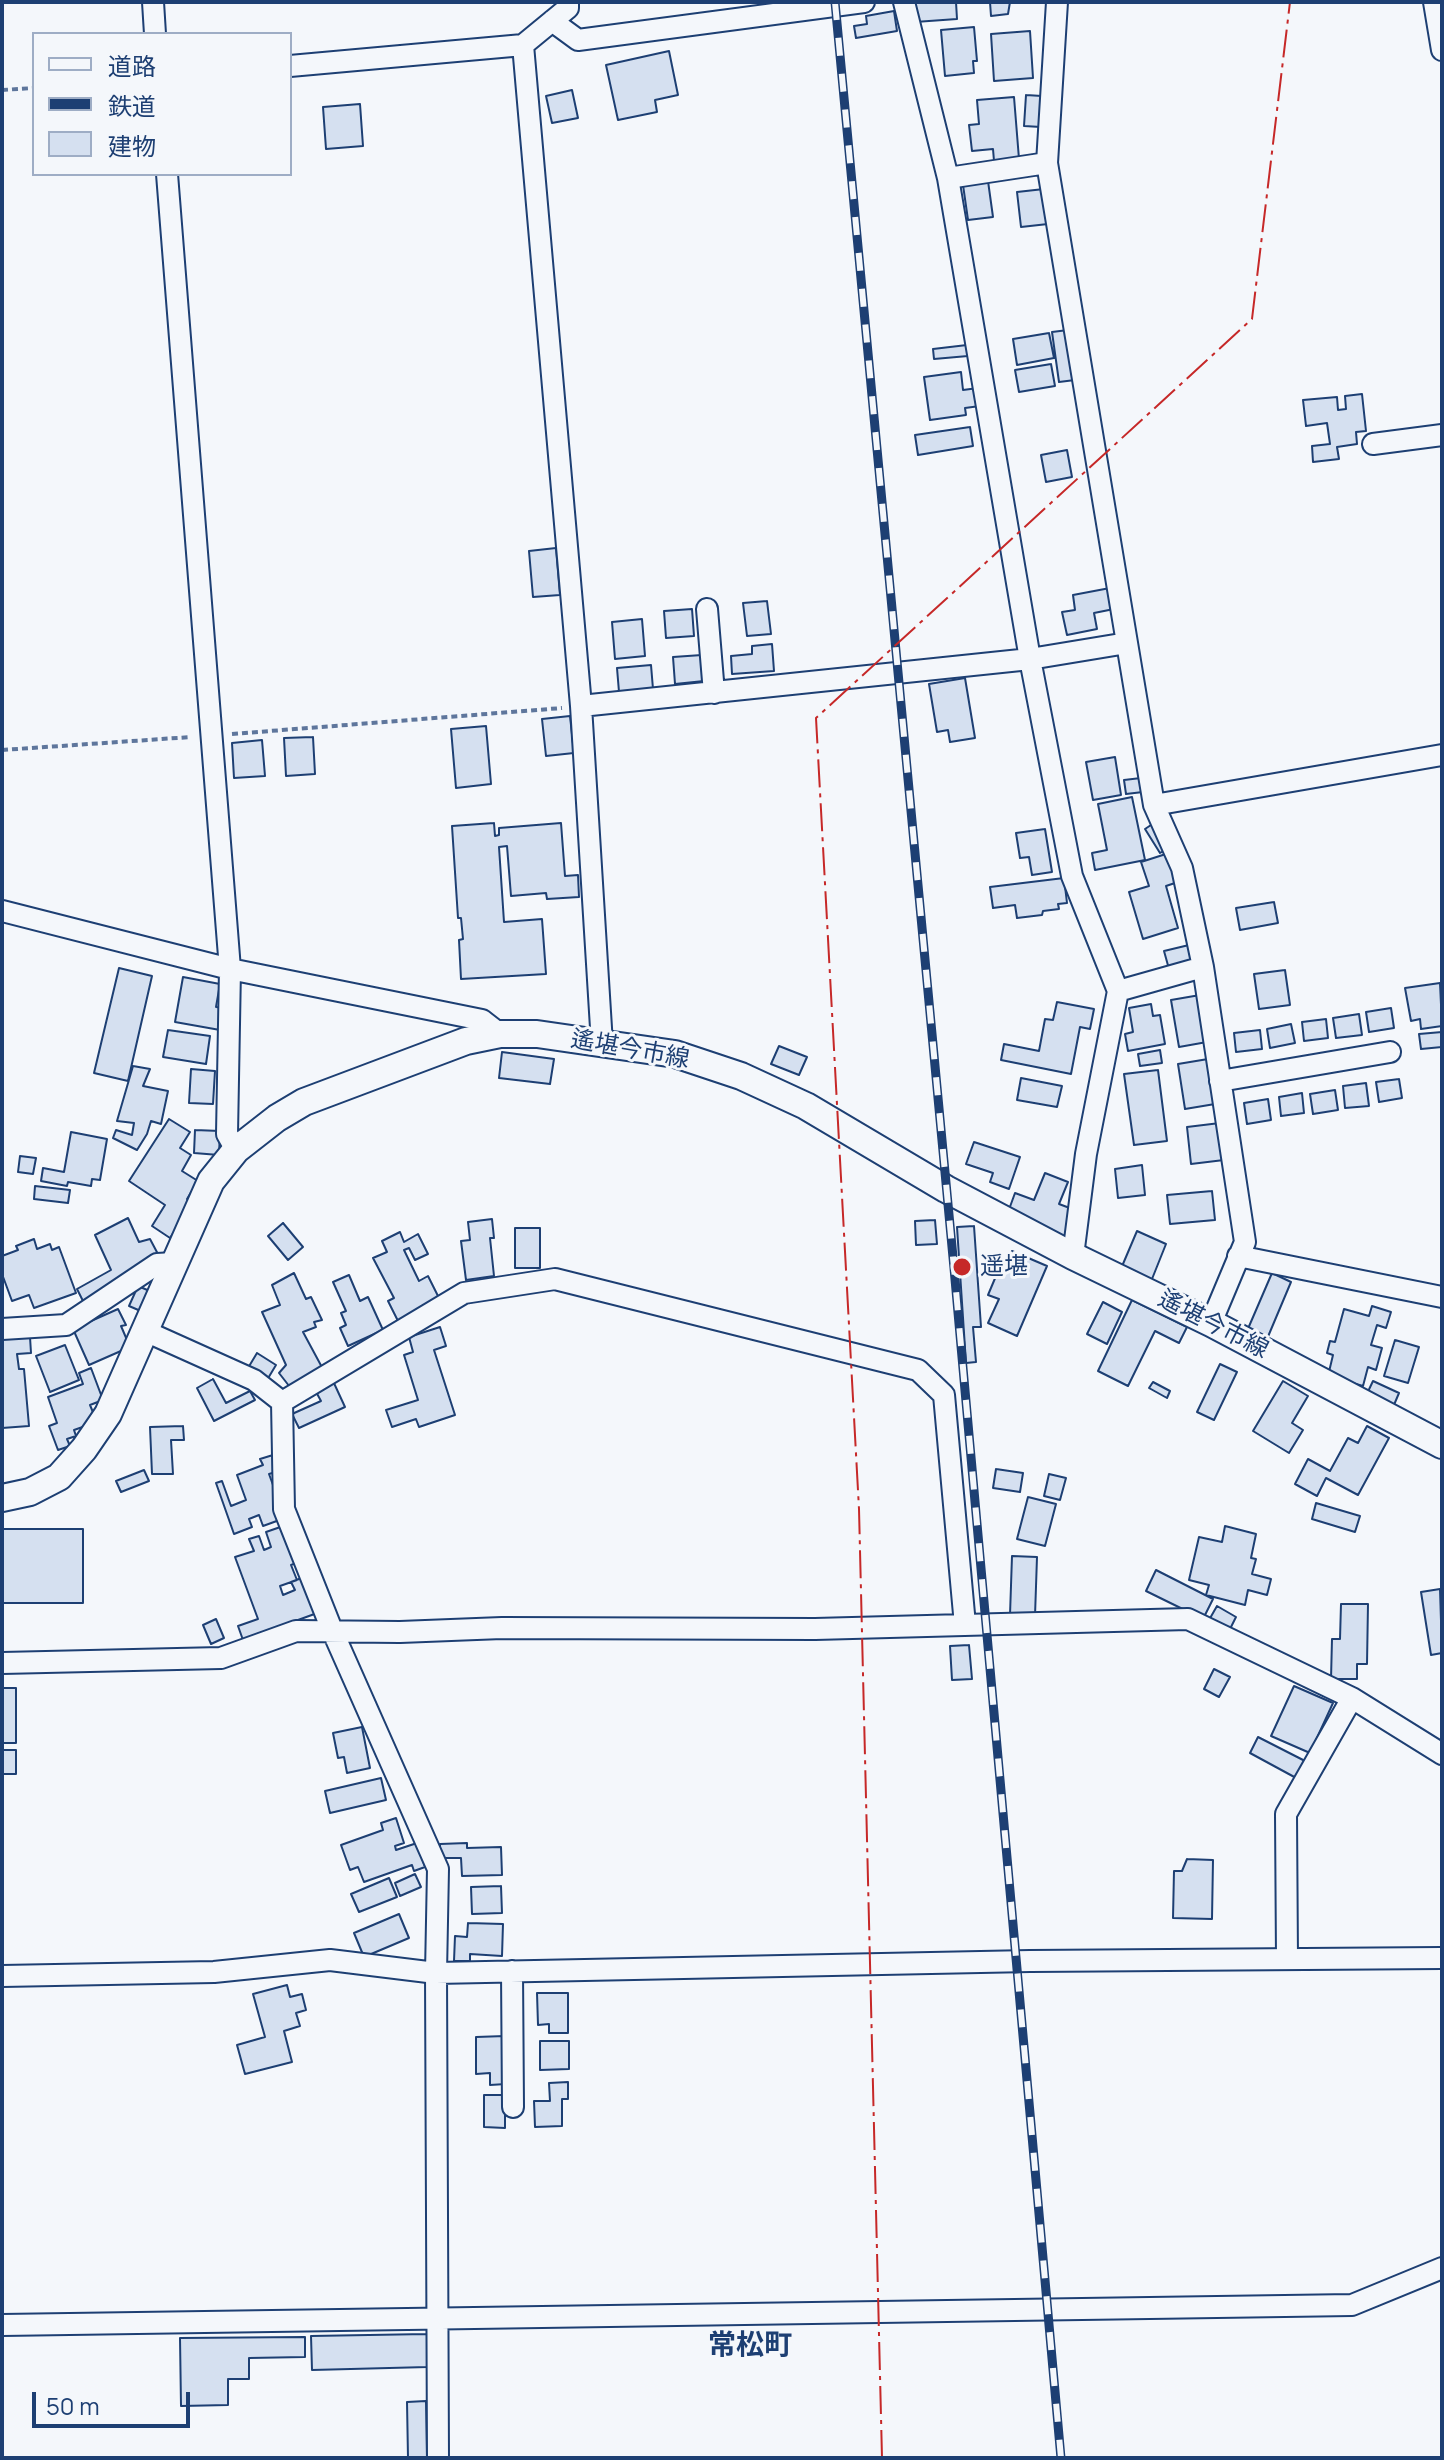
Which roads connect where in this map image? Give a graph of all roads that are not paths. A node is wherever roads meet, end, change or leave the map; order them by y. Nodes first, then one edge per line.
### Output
1 (153, 2) edge
2 (568, 2) edge
3 (864, 2) edge
4 (904, 2) edge
5 (1057, 2) edge
6 (1434, 2) edge
7 (552, 21) junction
8 (155, 32) edge
9 (523, 45) junction
10 (1442, 50) edge
11 (292, 66) edge
12 (1047, 163) junction
13 (167, 176) edge
14 (948, 178) junction
15 (1442, 435) edge
16 (1373, 444) dead end
17 (707, 609) dead end
18 (1127, 643) junction
19 (1030, 659) junction
20 (714, 693) junction
21 (581, 706) junction
22 (1442, 755) edge
23 (1154, 805) junction
24 (2, 911) edge
25 (1203, 967) junction
26 (230, 969) junction
27 (1118, 991) junction
28 (500, 1034) junction
29 (602, 1044) junction
30 (1390, 1052) dead end
31 (1220, 1081) junction
32 (236, 1150) junction
33 (1073, 1256) junction
34 (1238, 1256) junction
35 (174, 1263) junction
36 (1442, 1297) edge
37 (1211, 1323) junction
38 (2, 1329) edge
39 (145, 1331) junction
40 (282, 1402) junction
41 (1442, 1445) edge
42 (2, 1498) edge
43 (965, 1625) junction
44 (332, 1630) junction
45 (2, 1663) edge
46 (1352, 1698) junction
47 (1442, 1754) edge
48 (1442, 1958) edge
49 (1287, 1959) junction
50 (512, 1971) junction
51 (436, 1973) junction
52 (2, 1976) edge
53 (513, 2107) dead end
54 (1442, 2268) edge
55 (437, 2319) junction
56 (2, 2325) edge
57 (438, 2458) edge

1 - 8 street
2 - 7 street
3 - 7 street
4 - 14 street
5 - 12 street
6 - 10 street
7 - 9 street
9 - 11 street
9 - 21 street
12 - 14 street
12 - 18 street
13 - 26 street
14 - 19 street
15 - 16 street
17 - 20 street
18 - 19 street
18 - 23 street
19 - 20 street
19 - 27 street
20 - 21 street
21 - 29 street
22 - 23 street
23 - 25 street
24 - 26 street
25 - 27 street
25 - 31 street
26 - 28 street
26 - 32 street
27 - 33 street
28 - 29 main road, 遙堪今市線
28 - 32 main road, 遙堪今市線
29 - 33 main road, 遙堪今市線
30 - 31 street
31 - 34 street
32 - 35 main road, 遙堪今市線
33 - 37 main road, 遙堪今市線
34 - 36 street
34 - 37 street
35 - 38 street
35 - 39 main road, 遙堪今市線
37 - 41 main road, 遙堪今市線
39 - 40 street
39 - 42 main road, 遙堪今市線
40 - 43 street
40 - 44 street
43 - 44 street
43 - 46 street
44 - 45 street
44 - 51 street
46 - 47 street
46 - 49 street
48 - 49 street
49 - 50 street
50 - 51 street
50 - 53 street
51 - 52 street
51 - 55 street
54 - 55 street
55 - 56 street
55 - 57 street

